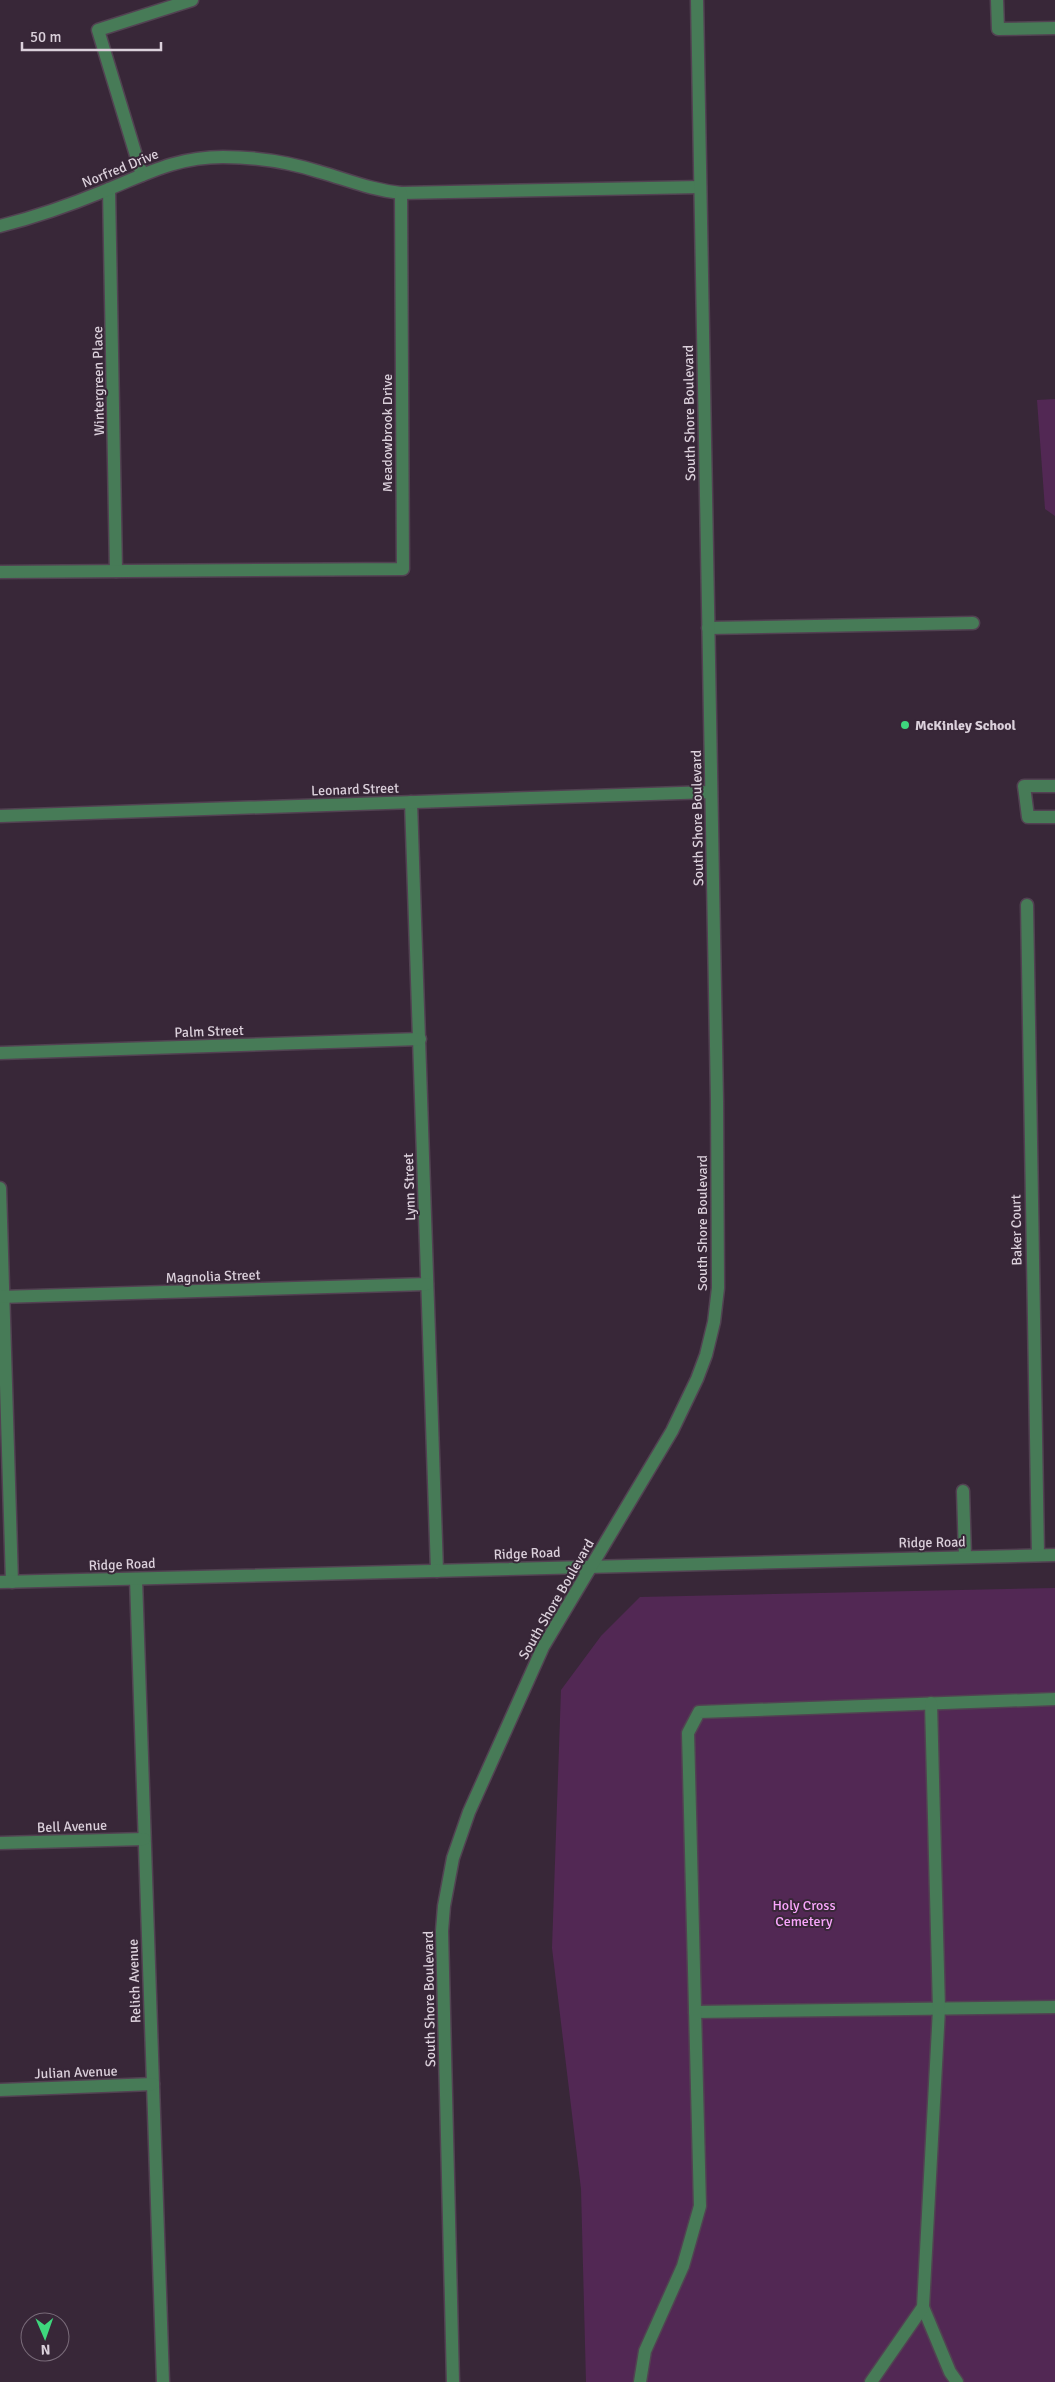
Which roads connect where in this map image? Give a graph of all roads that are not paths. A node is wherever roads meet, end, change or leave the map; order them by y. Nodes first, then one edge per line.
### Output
1 (192, 0) edge
2 (697, 0) edge
3 (998, 0) edge
4 (1055, 28) edge
5 (142, 175) junction
6 (700, 187) junction
7 (108, 189) junction
8 (401, 193) junction
9 (0, 226) edge
10 (116, 571) junction
11 (0, 572) edge
12 (973, 623) dead end
13 (708, 628) junction
14 (1055, 786) edge
15 (711, 792) junction
16 (410, 802) junction
17 (0, 816) edge
18 (1055, 817) edge
19 (1027, 905) dead end
20 (420, 1039) junction
21 (0, 1053) edge
22 (0, 1188) edge
23 (427, 1284) junction
24 (2, 1297) edge
25 (962, 1491) dead end
26 (1038, 1555) junction
27 (1055, 1555) edge
28 (965, 1556) junction
29 (591, 1566) junction
30 (437, 1571) junction
31 (136, 1579) junction
32 (6, 1582) edge
33 (1055, 1699) edge
34 (931, 1703) junction
35 (144, 1839) junction
36 (0, 1843) edge
37 (1055, 2007) edge
38 (939, 2009) junction
39 (695, 2012) junction
40 (153, 2084) junction
41 (0, 2090) edge
42 (923, 2307) junction
43 (163, 2382) edge
44 (453, 2382) edge
45 (640, 2382) edge
46 (871, 2382) edge
47 (956, 2382) edge

1 - 5 street
2 - 6 street, South Shore Boulevard
3 - 4 street
5 - 7 street, Norfred Drive
5 - 8 street, Norfred Drive
6 - 8 street
6 - 13 street, South Shore Boulevard
7 - 9 street, Norfred Drive
7 - 10 street, Wintergreen Place
8 - 10 street, Meadowbrook Drive
10 - 11 street, Meadowbrook Drive
12 - 13 street
13 - 15 street, South Shore Boulevard
14 - 18 street
15 - 16 street, Leonard Street
15 - 29 street, South Shore Boulevard
16 - 17 street, Leonard Street
16 - 20 street, Lynn Street
19 - 26 street, Baker Court
20 - 21 street, Palm Street
20 - 23 street, Lynn Street
22 - 24 street
23 - 24 street, Magnolia Street
23 - 30 street, Lynn Street
24 - 32 street
25 - 28 street
26 - 27 street, Ridge Road
26 - 28 street, Ridge Road
28 - 29 street, Ridge Road
29 - 30 street, Ridge Road
29 - 44 street, South Shore Boulevard
30 - 31 street, Ridge Road
31 - 32 street, Ridge Road
31 - 35 street, Relich Avenue
33 - 34 street
34 - 38 street
34 - 39 street
35 - 36 street, Bell Avenue
35 - 40 street, Relich Avenue
37 - 38 street
38 - 39 street
38 - 42 street
39 - 45 street
40 - 41 street, Julian Avenue
40 - 43 street, Relich Avenue
42 - 46 street
42 - 47 street

